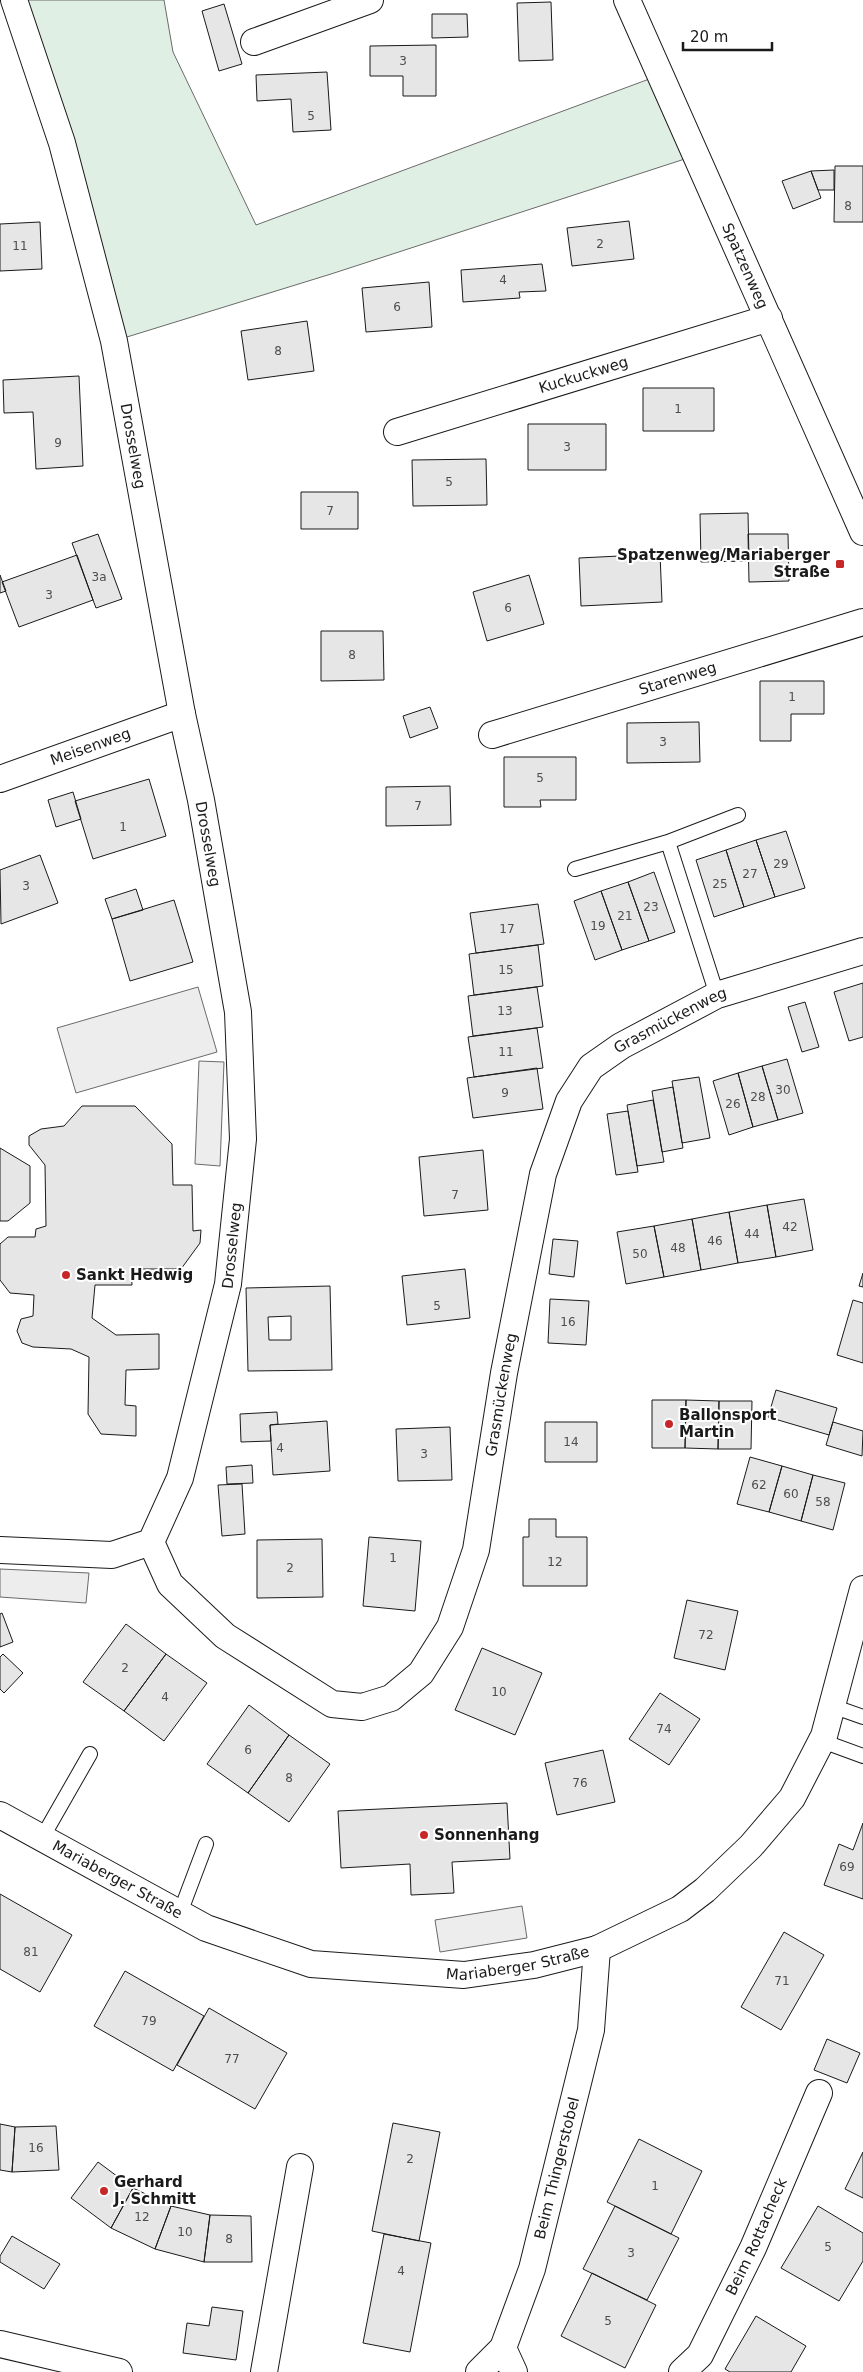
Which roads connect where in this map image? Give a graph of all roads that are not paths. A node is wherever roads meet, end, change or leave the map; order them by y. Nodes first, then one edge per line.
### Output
1 (14, 0) edge
2 (370, 0) edge
3 (626, 0) edge
4 (254, 42) dead end
5 (768, 318) junction
6 (397, 432) dead end
7 (863, 532) edge
8 (863, 622) edge
9 (182, 714) junction
10 (492, 735) dead end
11 (0, 779) edge
12 (738, 816) dead end
13 (668, 842) junction
14 (576, 869) dead end
15 (863, 951) edge
16 (717, 995) junction
17 (151, 1542) junction
18 (0, 1550) edge
19 (863, 1589) edge
20 (832, 1706) junction
21 (863, 1717) edge
22 (822, 1741) junction
23 (90, 1754) dead end
24 (863, 1756) edge
25 (0, 1814) edge
26 (42, 1838) junction
27 (206, 1844) dead end
28 (180, 1913) junction
29 (597, 1948) junction
30 (820, 2093) dead end
31 (300, 2167) dead end
32 (0, 2344) edge
33 (503, 2348) junction
34 (105, 2370) edge
35 (264, 2372) edge
36 (479, 2372) edge
37 (514, 2372) edge
38 (682, 2372) edge

1 - 9 street, Drosselweg
2 - 4 street
3 - 5 street, Spatzenweg
5 - 6 street, Kuckuckweg
5 - 7 street, Spatzenweg
8 - 10 street, Starenweg
9 - 11 street, Meisenweg
9 - 17 street, Drosselweg
12 - 13 lane
13 - 14 lane
13 - 16 lane
15 - 16 street, Grasmückenweg
16 - 17 street, Grasmückenweg
17 - 18 street
19 - 20 street, Mariaberger Straße
20 - 21 lane
20 - 22 street, Mariaberger Straße
22 - 24 lane
22 - 29 street, Mariaberger Straße
23 - 26 lane
25 - 26 street, Mariaberger Straße
26 - 28 street, Mariaberger Straße
27 - 28 lane
28 - 29 street, Mariaberger Straße
29 - 33 street, Beim Thingerstobel
30 - 38 street, Beim Rottacheck
31 - 35 street
32 - 34 street
33 - 36 street, Beim Thingerstobel
33 - 37 street

